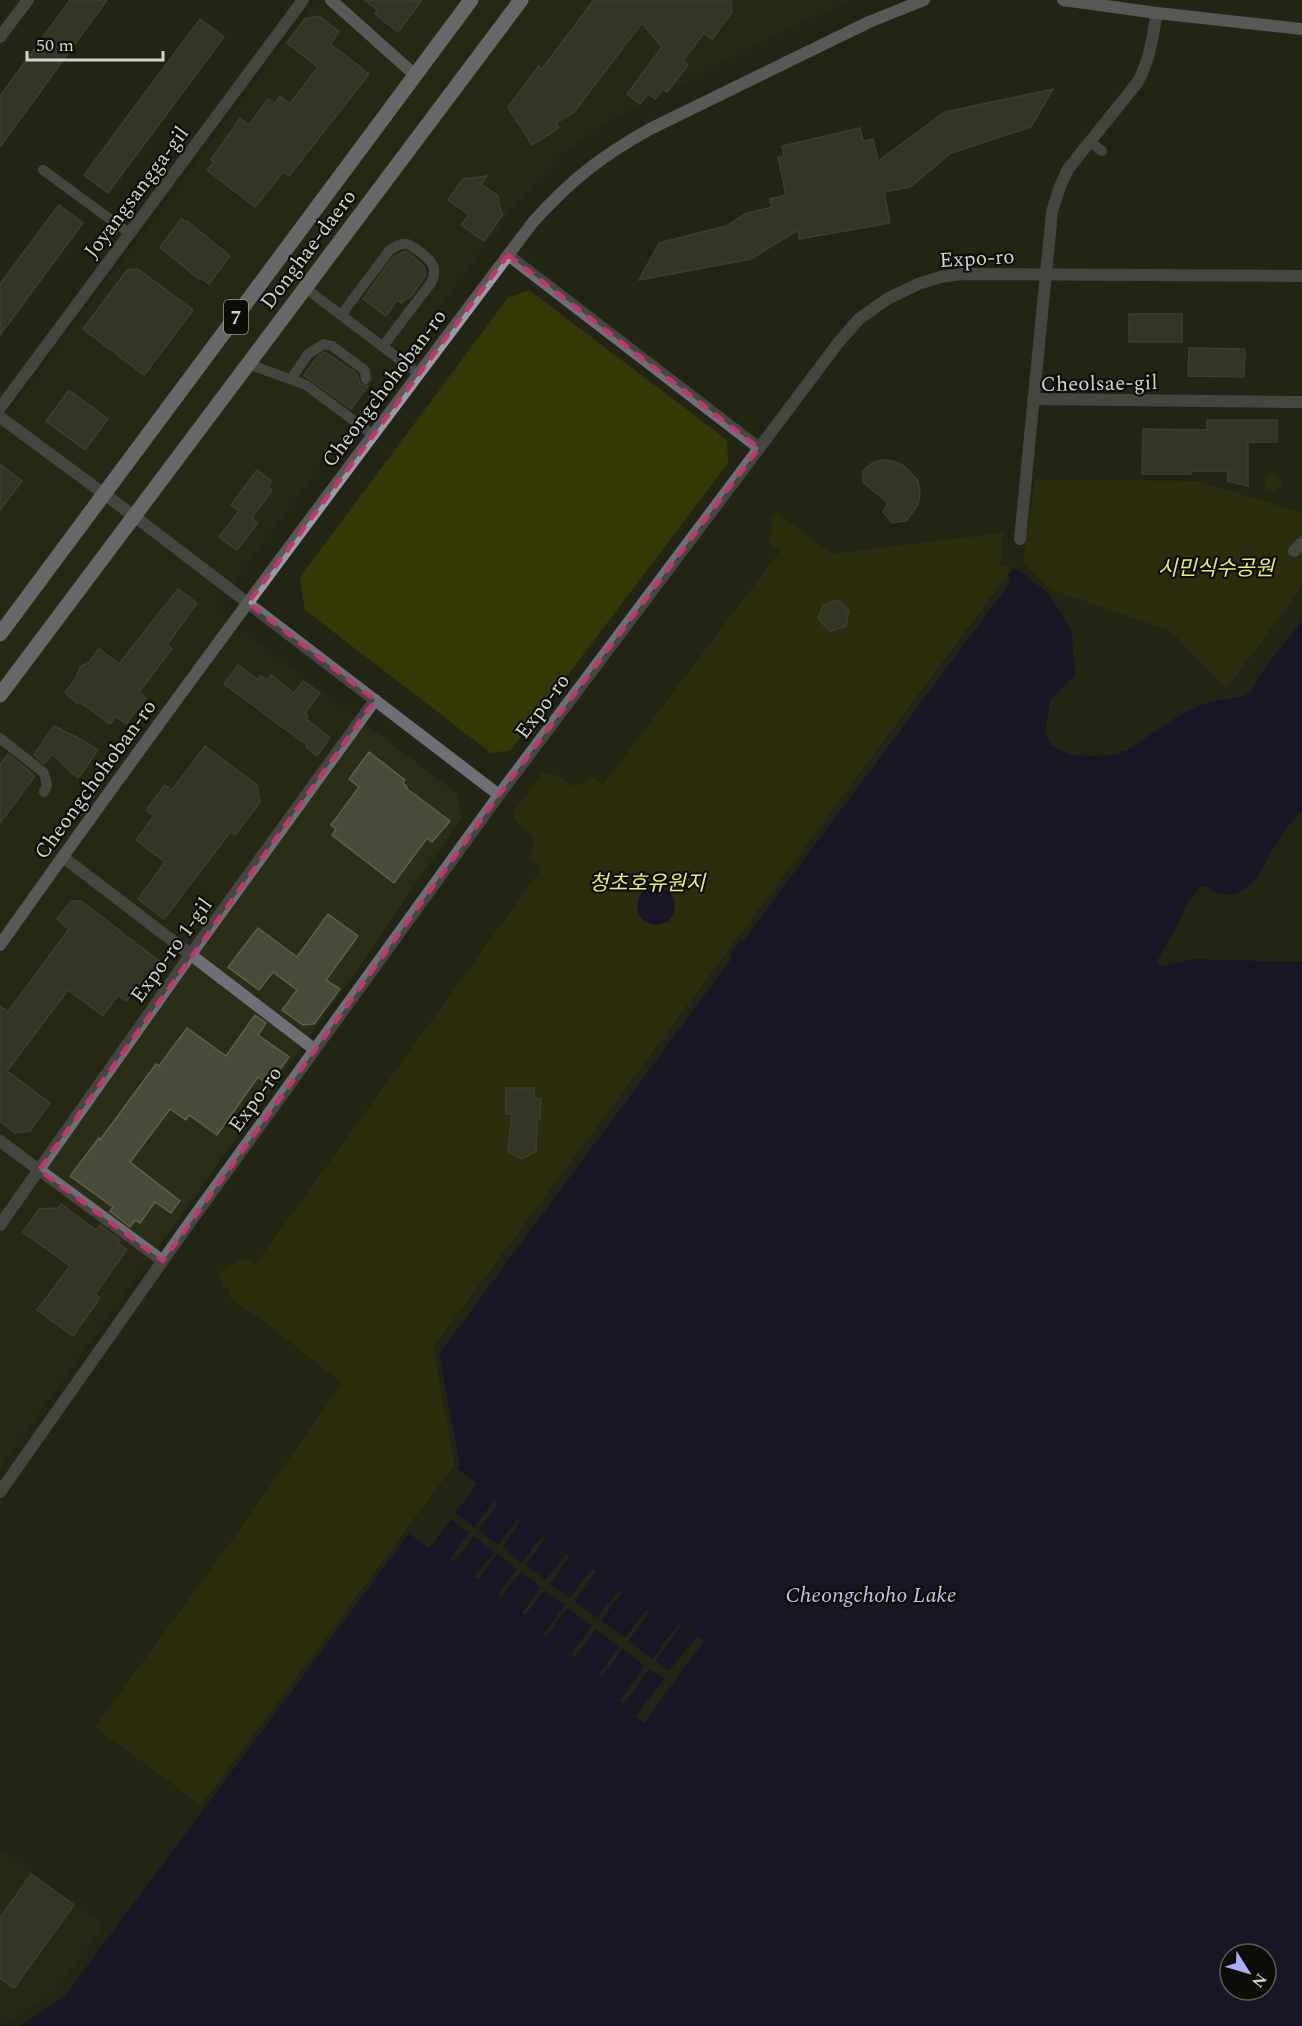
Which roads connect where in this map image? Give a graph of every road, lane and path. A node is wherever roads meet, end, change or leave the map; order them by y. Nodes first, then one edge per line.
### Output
1 (28, 0) edge
2 (303, 0) edge
3 (331, 0) edge
4 (471, 0) edge
5 (521, 0) edge
6 (924, 0) edge
7 (1064, 0) edge
8 (1156, 13) junction
9 (1302, 29) edge
10 (0, 37) edge
11 (415, 75) junction
12 (1089, 141) junction
13 (1102, 151) dead end
14 (43, 170) dead end
15 (129, 233) junction
16 (508, 255) junction
17 (1045, 275) junction
18 (1302, 276) edge
19 (305, 288) junction
20 (341, 315) junction
21 (383, 346) junction
22 (248, 364) junction
23 (419, 374) junction
24 (291, 379) junction
25 (366, 379) dead end
26 (1033, 399) junction
27 (1302, 402) edge
28 (332, 404) junction
29 (345, 405) dead end
30 (0, 408) edge
31 (0, 417) edge
32 (373, 435) junction
33 (759, 448) junction
34 (105, 494) junction
35 (134, 516) junction
36 (1020, 538) dead end
37 (248, 603) junction
38 (0, 634) edge
39 (0, 695) edge
40 (375, 700) junction
41 (0, 738) edge
42 (44, 792) dead end
43 (499, 795) junction
44 (63, 857) junction
45 (0, 945) edge
46 (191, 954) junction
47 (315, 1049) junction
48 (0, 1141) edge
49 (39, 1170) junction
50 (0, 1225) edge
51 (163, 1261) junction
52 (1, 1490) edge

1 - 10 street
2 - 15 street, Joyangsangga-gil
3 - 11 street
4 - 11 main road, Donghae-daero / 7
5 - 19 main road, Donghae-daero / 7
6 - 16 street, Cheongchohoban-ro
7 - 8 street
8 - 9 street
8 - 12 street
11 - 34 main road, Donghae-daero / 7
12 - 13 lane
12 - 17 street
14 - 15 lane
15 - 30 street, Joyangsangga-gil
16 - 23 street, Cheongchohoban-ro
16 - 33 street
17 - 18 street, Expo-ro
17 - 26 street
17 - 33 street, Expo-ro
19 - 20 lane
19 - 22 main road, Donghae-daero / 7
20 - 21 lane
20 - 21 lane
21 - 23 lane
22 - 24 lane
22 - 35 main road, Donghae-daero / 7
23 - 32 street, Cheongchohoban-ro
24 - 25 lane
24 - 28 lane
26 - 27 street, Cheolsae-gil
26 - 36 street, Cheolsae-gil
28 - 29 lane
28 - 32 lane
31 - 34 street
32 - 37 street, Cheongchohoban-ro
33 - 43 street, Expo-ro
34 - 35 street
34 - 38 main road, Donghae-daero / 7
35 - 37 street
35 - 39 main road, Donghae-daero / 7
37 - 40 street
37 - 44 street, Cheongchohoban-ro
40 - 43 street
40 - 46 street, Expo-ro 1-gil
41 - 42 lane
43 - 47 street, Expo-ro
44 - 45 street, Cheongchohoban-ro
44 - 46 street
46 - 47 street
46 - 49 street, Expo-ro 1-gil
47 - 51 street, Expo-ro
48 - 49 street
49 - 50 street, Expo-ro 1-gil
49 - 51 street
51 - 52 street, Expo-ro

